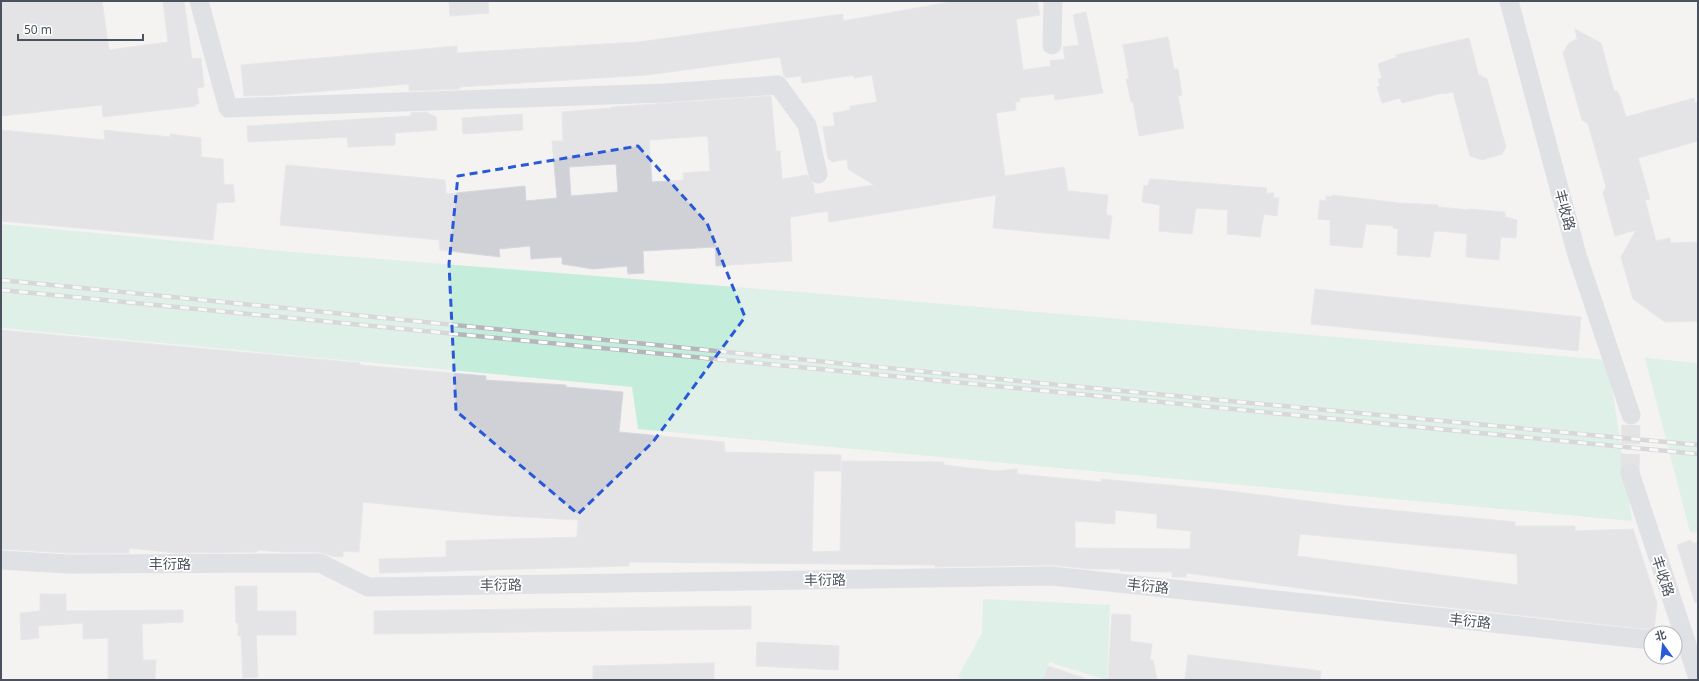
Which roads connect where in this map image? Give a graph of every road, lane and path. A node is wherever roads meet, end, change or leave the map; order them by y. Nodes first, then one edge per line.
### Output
1 (199, 1) edge
2 (1053, 1) edge
3 (1510, 1) edge
4 (1052, 44) dead end
5 (818, 174) dead end
6 (1631, 415) tunnel mouth
7 (1630, 473) tunnel mouth
8 (1, 560) edge
9 (1643, 639) edge
10 (1686, 644) edge
11 (1698, 678) edge

1 - 5 street
2 - 4 street
3 - 6 street, 丰收路
7 - 10 street, 丰收路
8 - 9 street, 丰衍路
10 - 11 street, 丰收路

